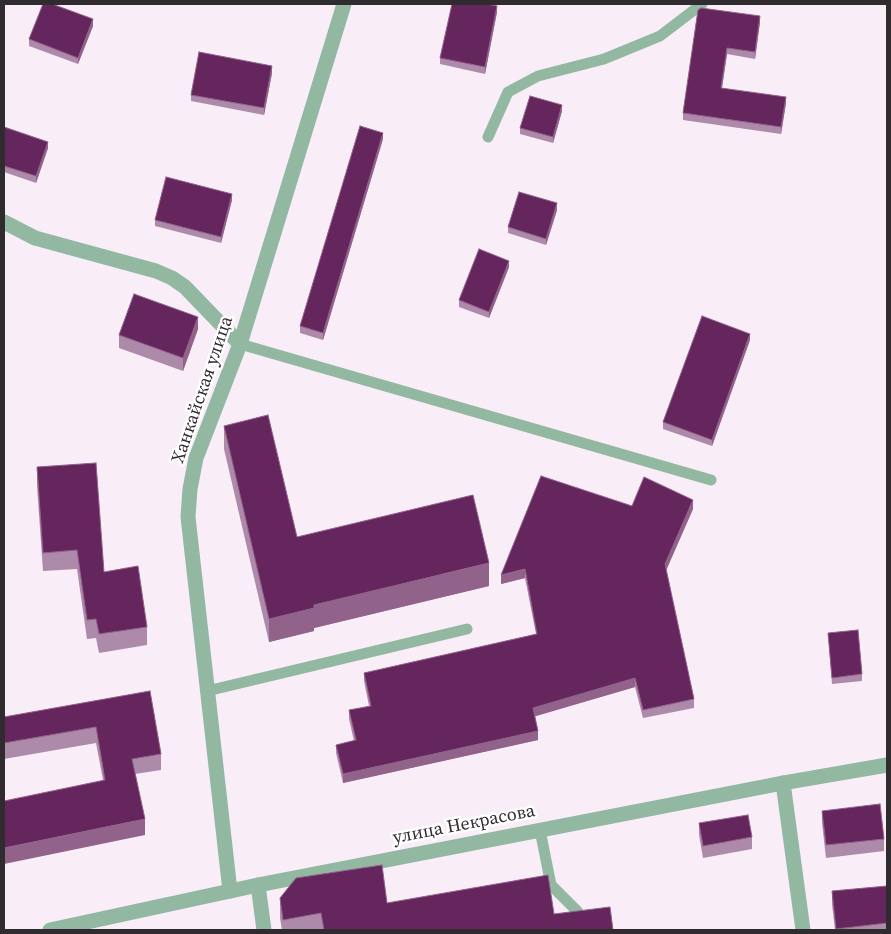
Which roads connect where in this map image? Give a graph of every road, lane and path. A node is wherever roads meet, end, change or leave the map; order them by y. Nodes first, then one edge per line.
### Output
1 (344, 4) edge
2 (702, 4) edge
3 (488, 137) dead end
4 (4, 222) edge
5 (240, 344) junction
6 (711, 480) dead end
7 (467, 629) dead end
8 (207, 691) junction
9 (887, 765) edge
10 (782, 783) junction
11 (540, 830) junction
12 (258, 885) junction
13 (230, 891) junction
14 (578, 912) edge
15 (50, 930) edge
16 (264, 930) edge
17 (803, 930) edge

1 - 5 street, Ханкайская улица
2 - 3 lane
4 - 5 street
5 - 6 lane
5 - 8 street, Ханкайская улица
7 - 8 lane
8 - 13 street, Ханкайская улица
9 - 10 street, улица Некрасова
10 - 11 street, улица Некрасова
10 - 17 street
11 - 12 street, улица Некрасова
11 - 14 lane
12 - 13 street, улица Некрасова
12 - 16 street
13 - 15 street, улица Некрасова

